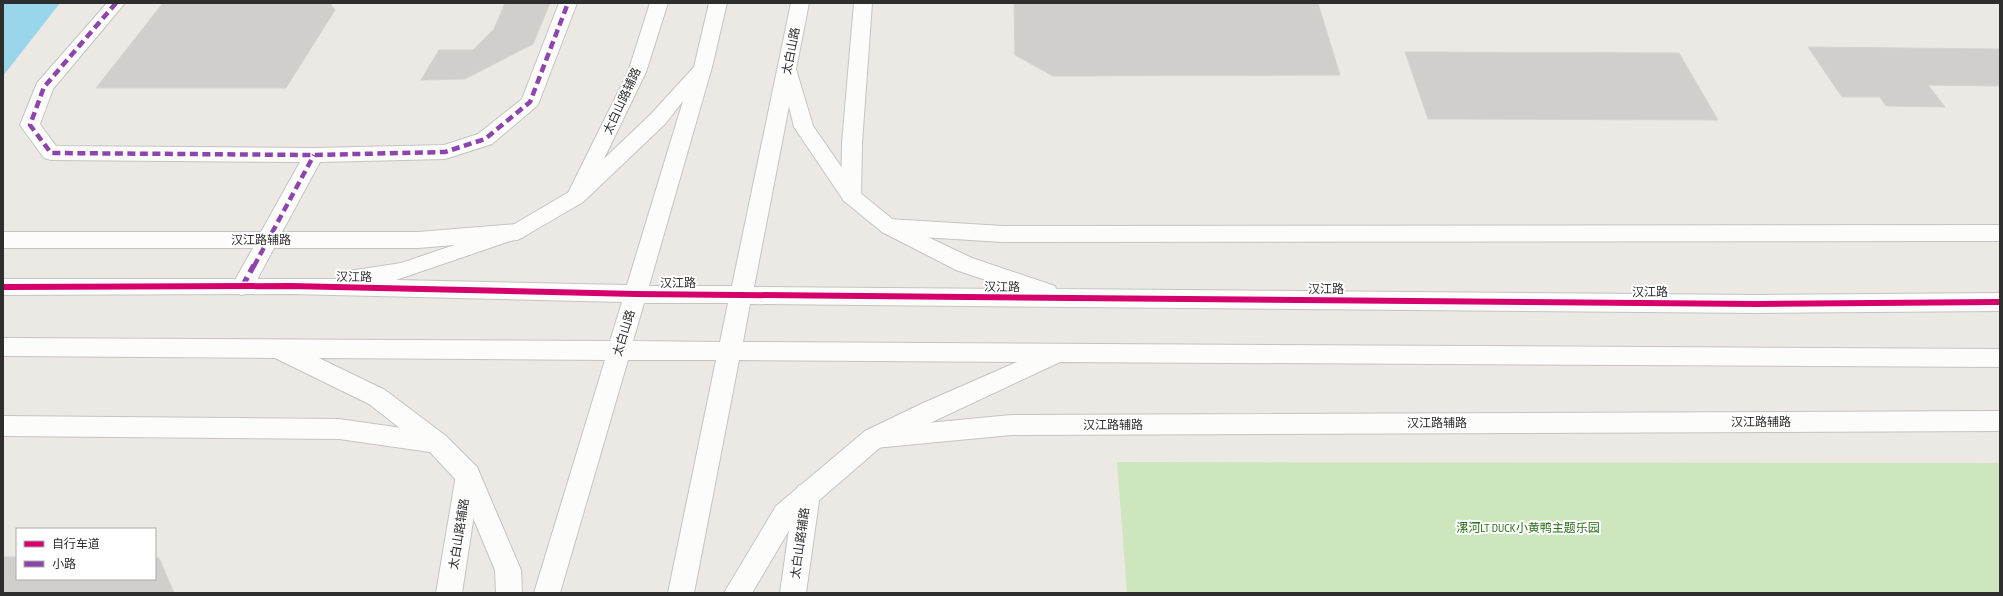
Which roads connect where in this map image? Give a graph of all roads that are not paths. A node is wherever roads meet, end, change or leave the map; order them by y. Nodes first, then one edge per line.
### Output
1 (116, 3) edge
2 (568, 3) edge
3 (658, 3) edge
4 (718, 3) edge
5 (800, 3) edge
6 (863, 3) edge
7 (703, 67) junction
8 (787, 68) junction
9 (314, 155) junction
10 (851, 196) junction
11 (576, 197) junction
12 (889, 227) junction
13 (518, 232) junction
14 (2000, 233) edge
15 (3, 240) edge
16 (266, 240) junction
17 (242, 286) junction
18 (291, 286) junction
19 (3, 287) edge
20 (636, 294) junction
21 (742, 295) junction
22 (1065, 298) junction
23 (2000, 302) edge
24 (3, 347) edge
25 (278, 349) junction
26 (730, 350) junction
27 (618, 351) junction
28 (1058, 354) junction
29 (2000, 358) edge
30 (2000, 421) edge
31 (3, 426) edge
32 (874, 438) junction
33 (437, 443) junction
34 (468, 475) junction
35 (806, 494) junction
36 (449, 593) edge
37 (509, 593) edge
38 (547, 593) edge
39 (681, 593) edge
40 (737, 593) edge
41 (793, 593) edge

1 - 9 street
2 - 9 street
3 - 11 street, 太白山路辅路
4 - 7 street, 太白山路
5 - 8 street, 太白山路
6 - 10 street
7 - 11 street
7 - 20 street, 太白山路
8 - 10 street
8 - 21 street, 太白山路
9 - 16 street
10 - 12 street
11 - 13 street
12 - 14 street
12 - 22 street
13 - 16 street, 汉江路辅路
13 - 18 street
15 - 16 street, 汉江路辅路
16 - 17 street
17 - 18 street, 汉江路
17 - 19 street, 汉江路
18 - 20 street, 汉江路
20 - 21 street, 汉江路
20 - 27 street, 太白山路
21 - 22 street, 汉江路
21 - 26 street, 太白山路
22 - 23 street, 汉江路
24 - 25 street
25 - 27 street
25 - 33 street
26 - 27 street
26 - 28 street
26 - 39 street, 太白山路
27 - 38 street, 太白山路
28 - 29 street
28 - 32 street
30 - 32 street, 汉江路辅路
31 - 33 street
32 - 35 street
33 - 34 street
34 - 36 street, 太白山路辅路
34 - 37 street
35 - 40 street
35 - 41 street, 太白山路辅路

